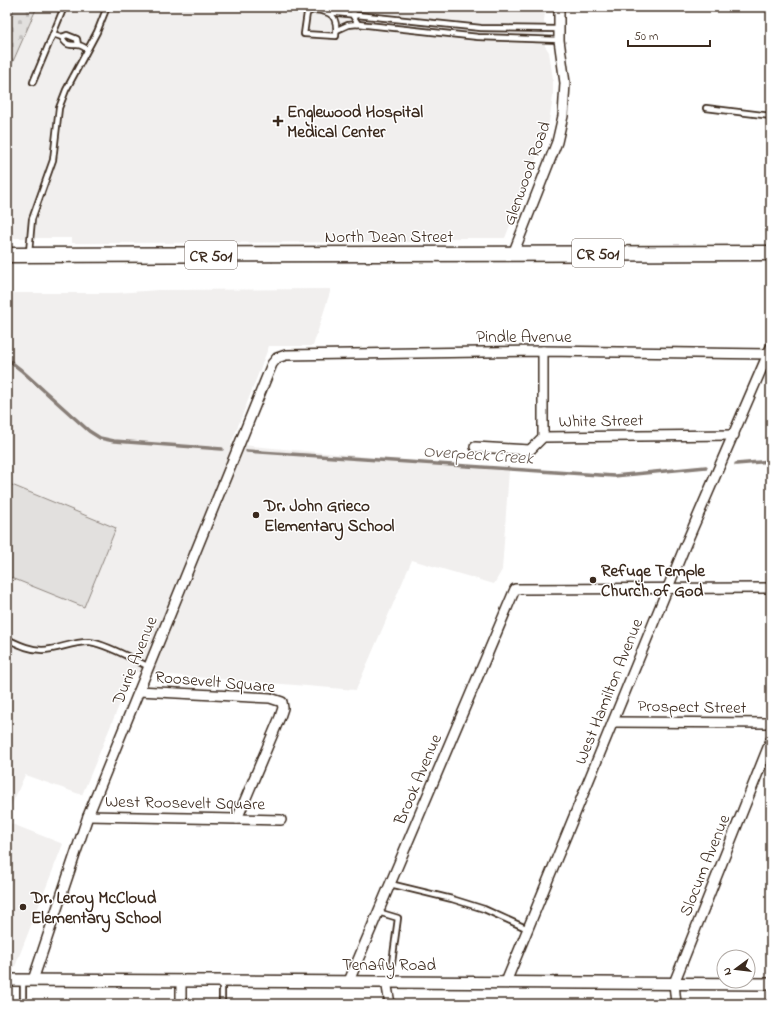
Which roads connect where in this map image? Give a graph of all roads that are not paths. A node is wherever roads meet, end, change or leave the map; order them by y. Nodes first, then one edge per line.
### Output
1 (64, 7) edge
2 (107, 7) edge
3 (354, 7) edge
4 (559, 7) edge
5 (315, 8) edge
6 (328, 12) junction
7 (353, 14) junction
8 (358, 24) junction
9 (558, 29) junction
10 (337, 30) junction
11 (53, 34) junction
12 (62, 37) junction
13 (559, 40) junction
14 (78, 45) junction
15 (87, 49) junction
16 (33, 82) dead end
17 (706, 108) dead end
18 (771, 116) edge
19 (771, 253) edge
20 (513, 254) junction
21 (7, 255) edge
22 (29, 256) junction
23 (543, 351) junction
24 (770, 352) edge
25 (277, 358) joint
26 (734, 434) junction
27 (543, 437) junction
28 (475, 447) dead end
29 (668, 588) junction
30 (771, 588) edge
31 (7, 639) edge
32 (149, 667) junction
33 (140, 691) junction
34 (613, 722) junction
35 (771, 723) edge
36 (771, 740) edge
37 (88, 816) junction
38 (237, 819) junction
39 (281, 820) dead end
40 (390, 884) junction
41 (378, 912) junction
42 (528, 929) junction
43 (392, 963) dead end
44 (7, 980) edge
45 (28, 980) junction
46 (181, 980) junction
47 (222, 980) junction
48 (349, 981) junction
49 (386, 981) junction
50 (506, 982) junction
51 (674, 983) junction
52 (771, 984) edge
53 (23, 1004) edge
54 (181, 1004) edge
55 (222, 1004) edge
56 (390, 1004) edge
57 (676, 1004) edge

1 - 11 lane
2 - 15 lane
3 - 7 lane
4 - 9 street, Glenwood Road
5 - 6 lane
5 - 10 lane
6 - 7 lane
6 - 10 lane
7 - 8 lane
7 - 9 lane
8 - 10 lane
8 - 13 lane
9 - 13 street, Glenwood Road
11 - 12 lane
11 - 16 lane
12 - 14 lane
12 - 14 lane
13 - 20 street, Glenwood Road
14 - 15 lane
15 - 22 lane
17 - 18 lane
19 - 20 main road, North Dean Street / CR 501
20 - 22 main road, North Dean Street / CR 501
21 - 22 main road, North Dean Street / CR 501
23 - 24 street, Pindle Avenue
23 - 25 street, Pindle Avenue
23 - 27 street
24 - 26 street, West Hamilton Avenue
25 - 32 street, Durie Avenue
26 - 27 street, White Street
26 - 29 street, West Hamilton Avenue
27 - 28 street, White Street
29 - 30 street
29 - 34 street, West Hamilton Avenue
29 - 40 street, Brook Avenue
31 - 32 lane
32 - 33 street, Durie Avenue
33 - 37 street, Durie Avenue
33 - 38 street, Roosevelt Square
34 - 35 street, Prospect Street
34 - 42 street, West Hamilton Avenue
36 - 51 street, Slocum Avenue
37 - 38 street, West Roosevelt Square
37 - 45 street, Durie Avenue
38 - 39 street, West Roosevelt Square
40 - 41 street, Brook Avenue
40 - 42 lane
41 - 43 lane
41 - 48 street, Brook Avenue
42 - 50 street, West Hamilton Avenue
44 - 45 street, Tenafly Road
45 - 46 street, Tenafly Road
45 - 53 lane
46 - 47 street, Tenafly Road
46 - 54 street
47 - 48 street, Tenafly Road
47 - 55 lane
48 - 49 street, Tenafly Road
49 - 50 street, Tenafly Road
49 - 56 street
50 - 51 street, Tenafly Road
51 - 52 street, Tenafly Road
51 - 57 street, Slocum Avenue

